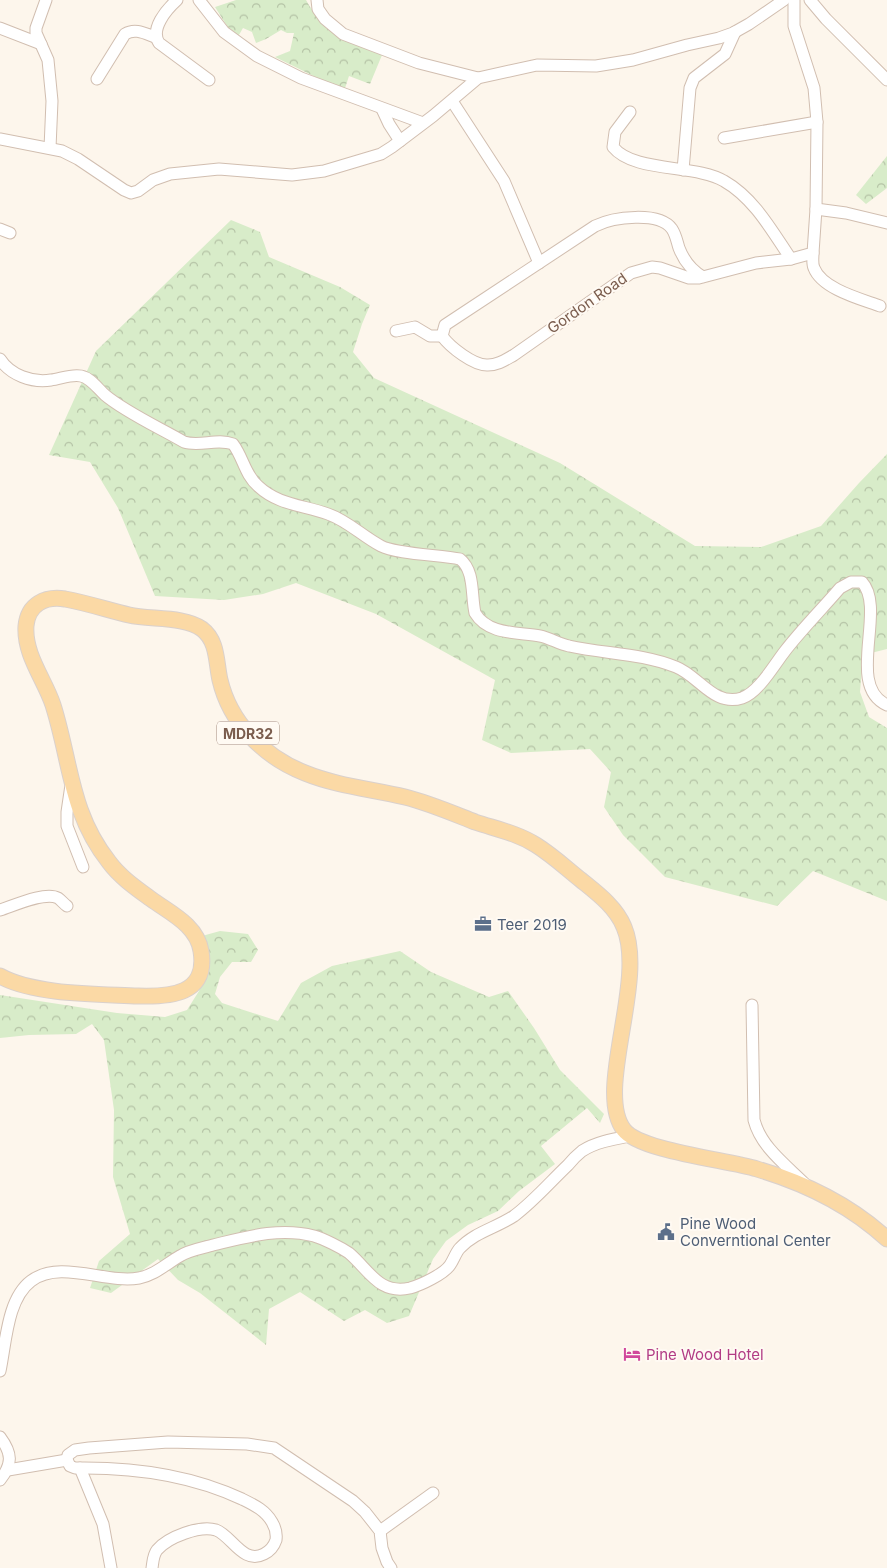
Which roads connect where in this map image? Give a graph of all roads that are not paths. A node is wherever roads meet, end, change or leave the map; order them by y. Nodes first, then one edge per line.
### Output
1 (46, 0) edge
2 (177, 0) edge
3 (199, 0) edge
4 (317, 0) edge
5 (784, 0) edge
6 (794, 0) edge
7 (810, 0) edge
8 (0, 28) edge
9 (736, 32) junction
10 (155, 37) junction
11 (41, 44) junction
12 (478, 78) junction
13 (97, 79) dead end
14 (209, 80) dead end
15 (887, 80) edge
16 (452, 101) junction
17 (382, 109) junction
18 (630, 112) dead end
19 (817, 122) junction
20 (423, 123) junction
21 (724, 138) dead end
22 (0, 139) edge
23 (400, 141) junction
24 (50, 148) junction
25 (683, 170) junction
26 (816, 210) junction
27 (887, 223) edge
28 (812, 253) junction
29 (791, 259) junction
30 (539, 263) junction
31 (703, 277) junction
32 (880, 306) dead end
33 (396, 331) dead end
34 (442, 336) junction
35 (0, 359) edge
36 (887, 705) edge
37 (72, 784) junction
38 (83, 867) dead end
39 (67, 906) dead end
40 (0, 910) edge
41 (4, 980) edge
42 (752, 1004) dead end
43 (630, 1136) junction
44 (808, 1188) junction
45 (887, 1240) edge
46 (0, 1371) edge
47 (0, 1437) edge
48 (67, 1460) junction
49 (80, 1468) junction
50 (8, 1470) junction
51 (0, 1480) edge
52 (433, 1493) dead end
53 (380, 1531) junction
54 (111, 1568) edge
55 (152, 1568) edge
56 (391, 1568) edge

1 - 11 street
2 - 10 street
3 - 17 street
4 - 12 street
5 - 9 street
6 - 19 street
7 - 15 street
8 - 11 street
9 - 12 street
9 - 25 street
10 - 13 street
10 - 14 street
11 - 24 street
12 - 16 street
16 - 20 street
16 - 30 street
17 - 20 street
17 - 23 street
18 - 25 street
19 - 21 street
19 - 26 street
20 - 23 street
22 - 24 street
23 - 24 street
25 - 29 street
26 - 27 street
26 - 28 street
28 - 29 street, Gordon Road
28 - 32 street
29 - 31 street, Gordon Road
30 - 31 street
30 - 34 street
31 - 34 street, Gordon Road
33 - 34 street
35 - 36 street
37 - 38 street
37 - 41 main road, MDR32
37 - 43 main road, MDR32
39 - 40 street
42 - 44 street
43 - 44 main road
43 - 46 street
44 - 45 main road
47 - 50 street
48 - 49 street
48 - 50 street
48 - 53 street
49 - 54 street
49 - 55 street
50 - 51 street
52 - 53 street
53 - 56 street

